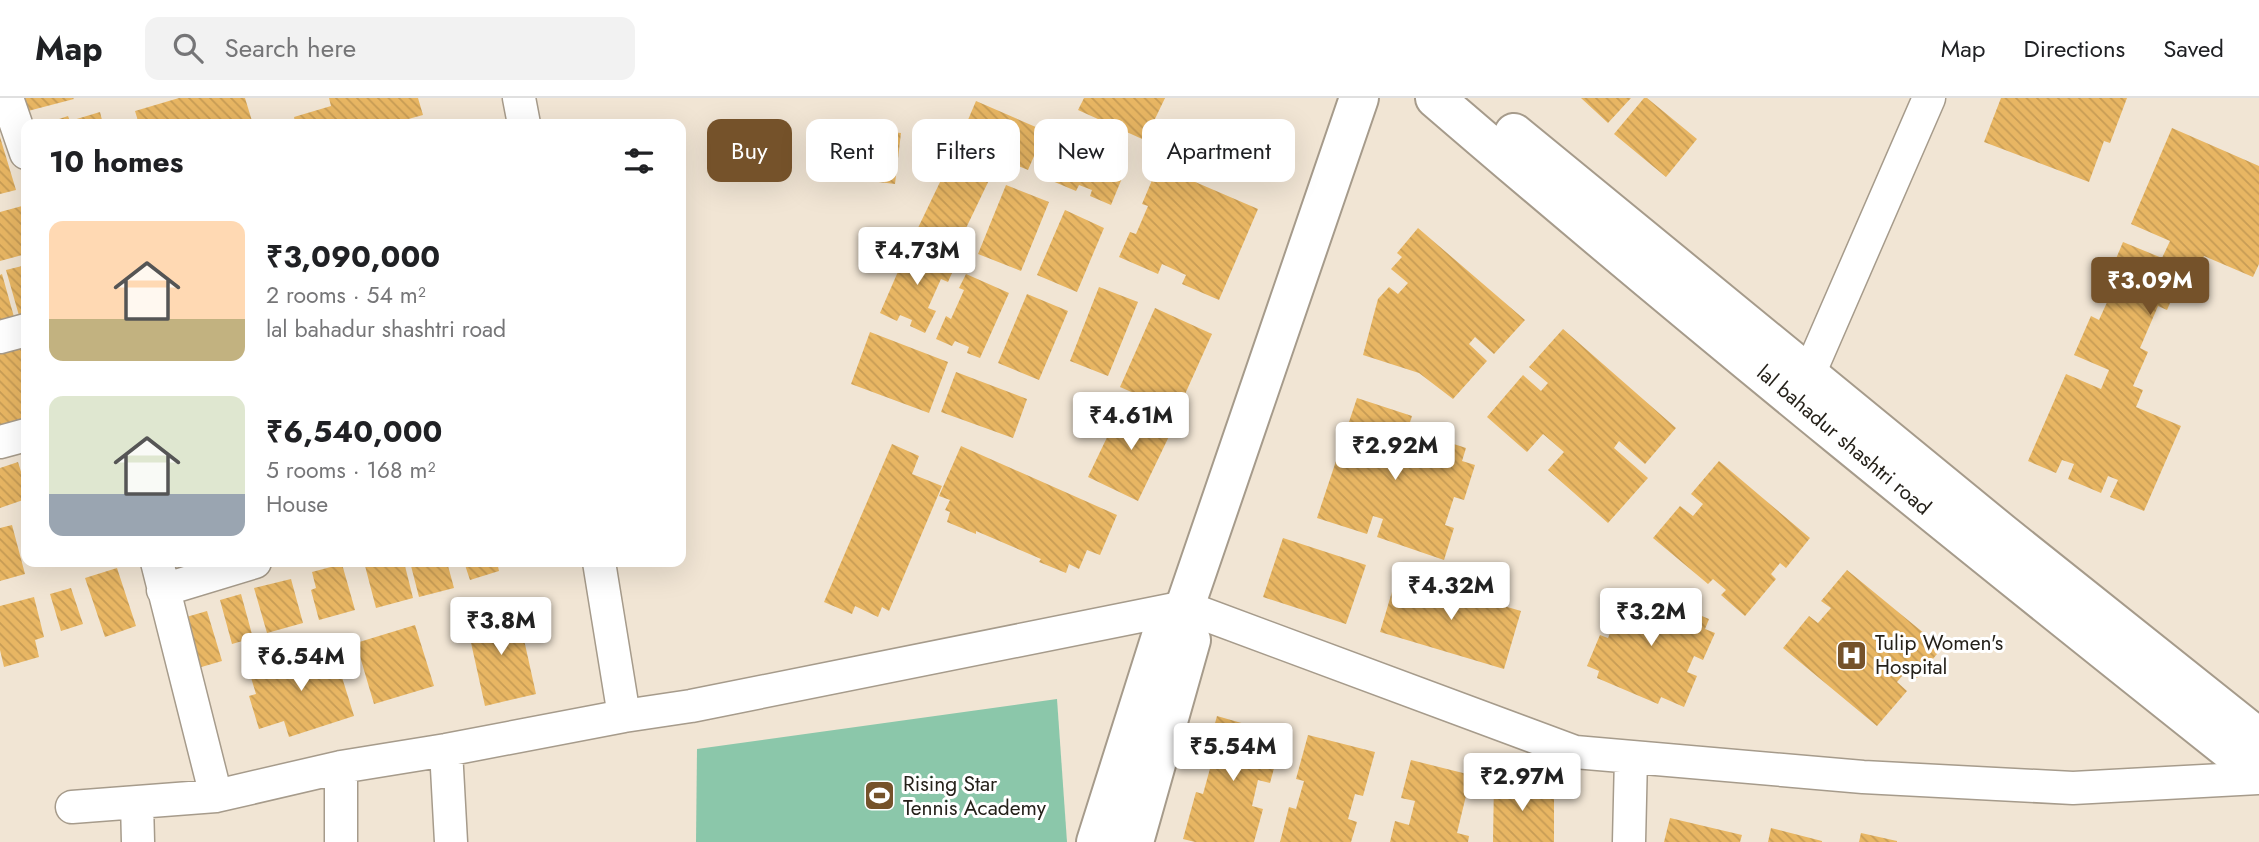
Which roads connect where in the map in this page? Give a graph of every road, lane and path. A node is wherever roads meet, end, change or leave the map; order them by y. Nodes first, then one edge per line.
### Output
1 (7, 98) edge
2 (519, 98) edge
3 (1359, 98) edge
4 (1435, 98) edge
5 (1472, 98) edge
6 (1929, 98) edge
7 (523, 119) edge
8 (21, 139) edge
9 (21, 331) edge
10 (0, 337) edge
11 (1809, 374) junction
12 (21, 436) edge
13 (0, 442) edge
14 (221, 567) edge
15 (600, 567) edge
16 (160, 576) edge
17 (1183, 613) junction
18 (624, 716) junction
19 (2259, 738) edge
20 (446, 750) junction
21 (1631, 757) junction
22 (341, 767) junction
23 (2259, 776) edge
24 (216, 796) junction
25 (137, 802) junction
26 (72, 807) dead end
27 (138, 842) edge
28 (341, 842) edge
29 (451, 842) edge
30 (1096, 842) edge
31 (1134, 842) edge
32 (1629, 842) edge

1 - 8 street
2 - 7 street
3 - 17 main road
4 - 23 main road, lal bahadur shashtri road
5 - 11 main road
6 - 11 street
9 - 10 street
11 - 19 main road
12 - 13 street
14 - 16 street
15 - 18 street
16 - 24 street
17 - 18 street
17 - 21 street
17 - 30 main road
17 - 31 main road
18 - 20 street
20 - 22 street
20 - 29 street
21 - 23 street
21 - 32 street
22 - 24 street
22 - 28 street
24 - 25 street
25 - 26 street
25 - 27 street

